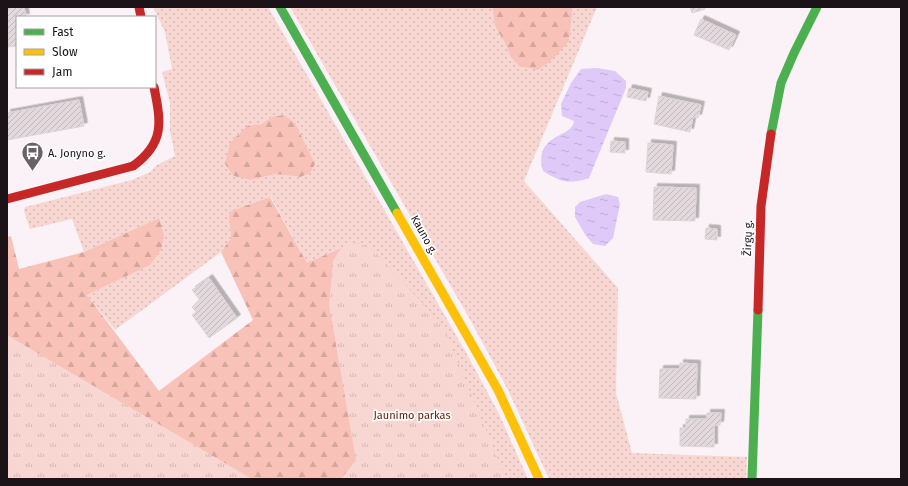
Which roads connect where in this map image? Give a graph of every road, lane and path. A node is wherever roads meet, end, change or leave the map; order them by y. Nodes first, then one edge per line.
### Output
1 (280, 7) edge
2 (817, 7) edge
3 (154, 88) edge
4 (7, 199) edge
5 (539, 479) edge
6 (752, 479) edge

1 - 5 street, Kauno g.
2 - 6 street, Žirgų g.
3 - 4 street

